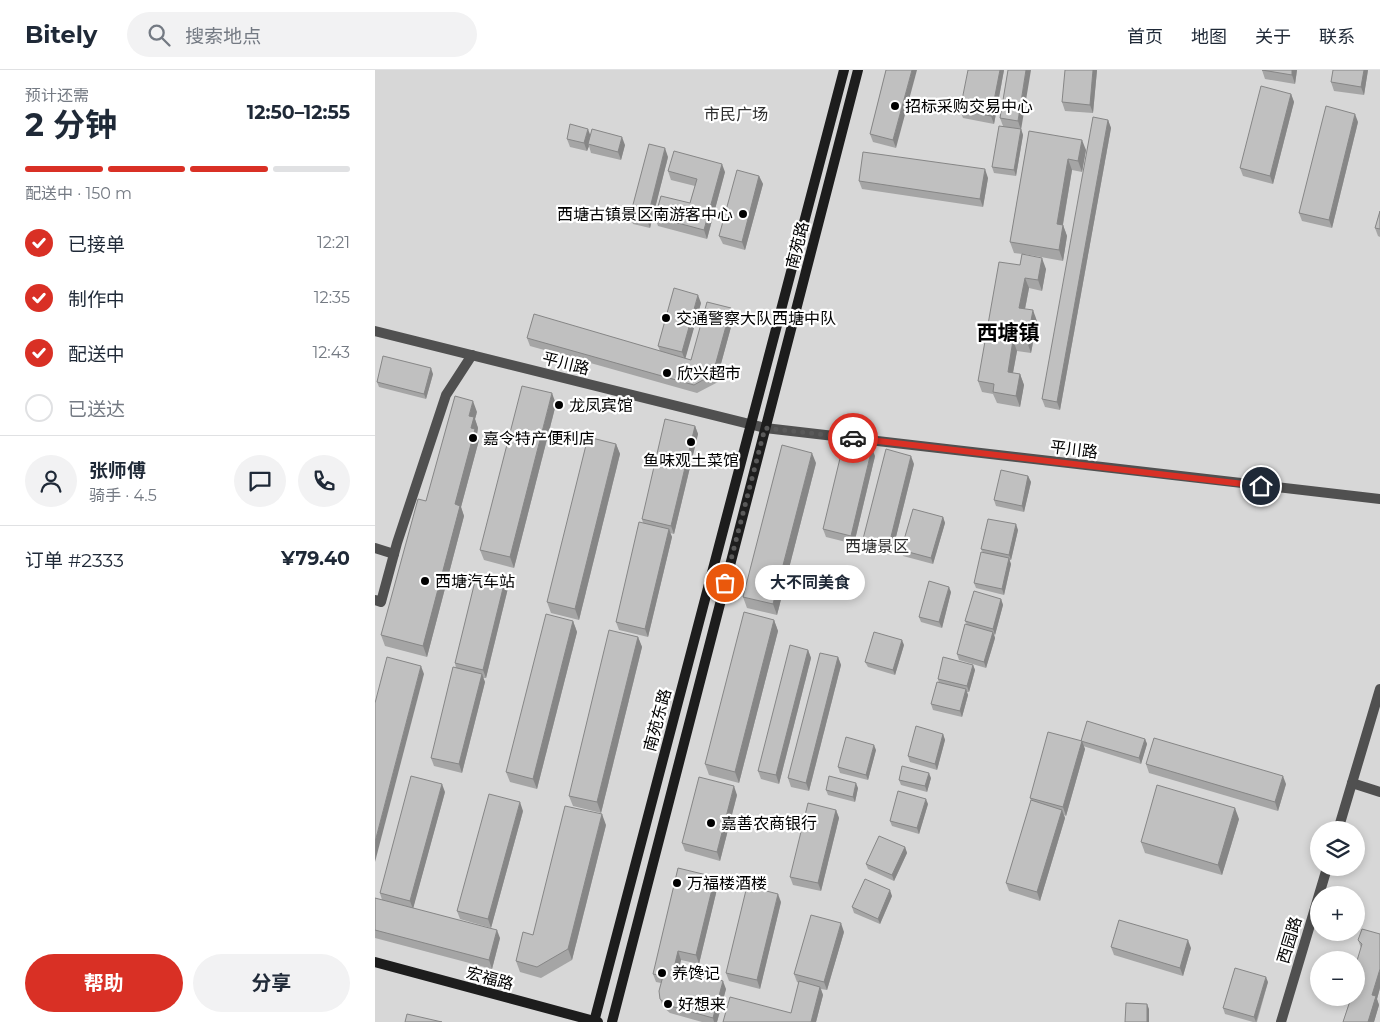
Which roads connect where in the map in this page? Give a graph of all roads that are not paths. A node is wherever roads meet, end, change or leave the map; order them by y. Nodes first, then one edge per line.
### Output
1 (844, 70) edge
2 (858, 70) edge
3 (375, 331) edge
4 (472, 355) junction
5 (750, 425) junction
6 (765, 428) junction
7 (1380, 499) edge
8 (375, 548) edge
9 (394, 554) junction
10 (375, 600) edge
11 (1380, 689) edge
12 (1352, 783) junction
13 (1380, 792) edge
14 (1341, 821) edge
15 (1325, 876) edge
16 (375, 962) edge
17 (595, 1022) edge
18 (612, 1022) edge
19 (1281, 1022) edge

1 - 5 main road, 南苑路
2 - 6 main road, 南苑路
3 - 4 street, 平川路
4 - 5 street, 平川路
4 - 9 street
5 - 6 street, 平川路
5 - 17 main road, 南苑东路
6 - 7 street, 平川路
6 - 18 main road, 南苑东路
8 - 9 street
9 - 10 street
11 - 12 street
12 - 13 street
12 - 14 street
15 - 19 street, 西园路
16 - 17 main road, 宏福路

